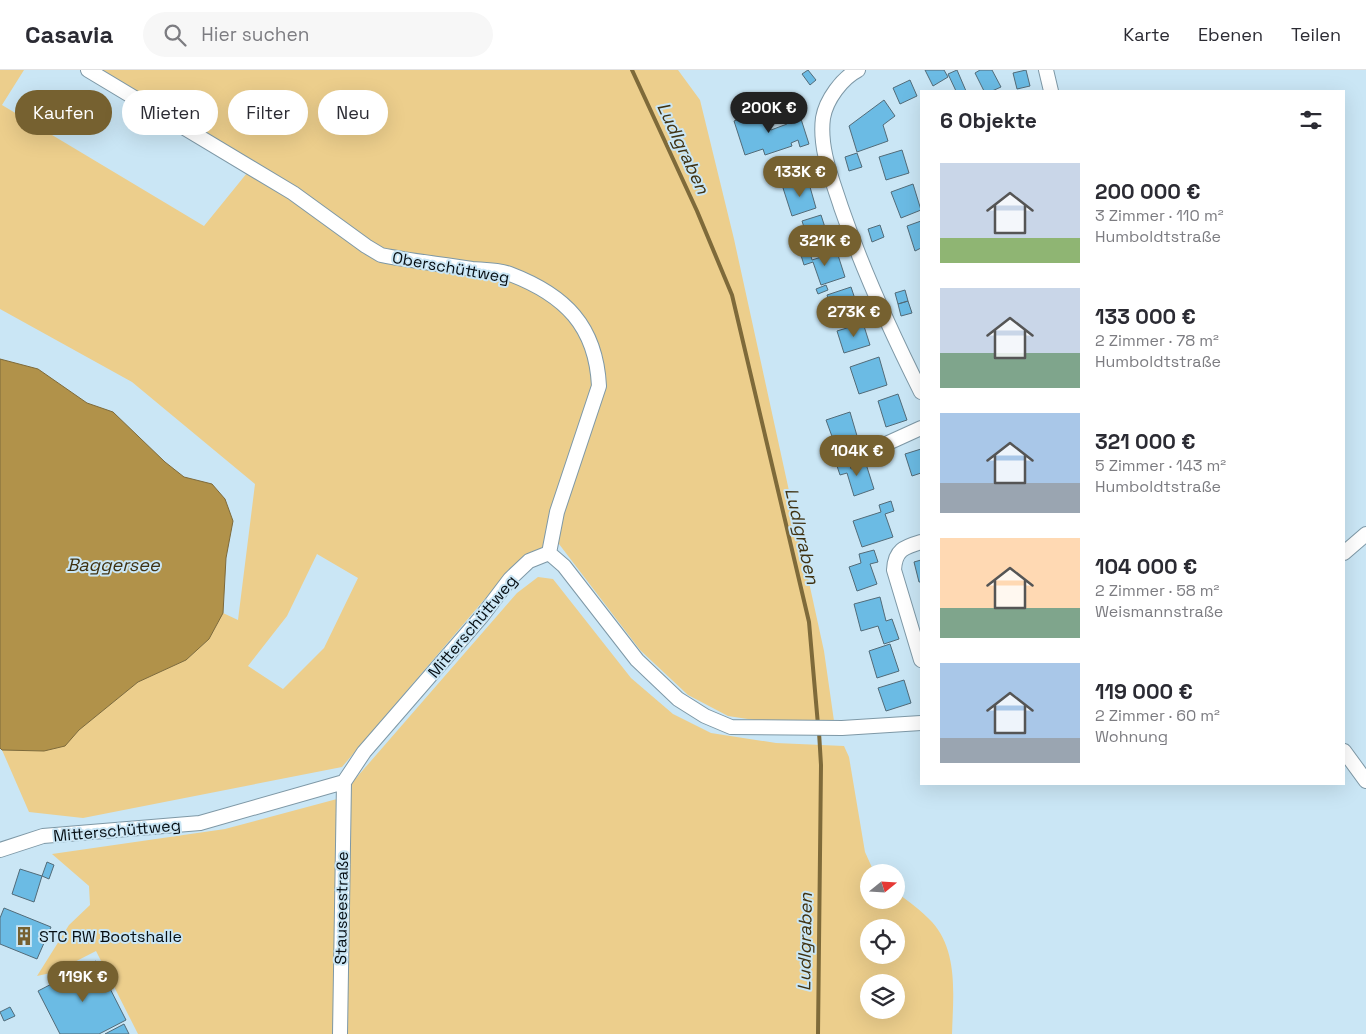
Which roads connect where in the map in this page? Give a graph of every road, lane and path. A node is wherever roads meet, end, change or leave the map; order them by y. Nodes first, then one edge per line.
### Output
1 (88, 70) edge
2 (858, 70) edge
3 (1046, 70) edge
4 (1051, 90) edge
5 (920, 390) edge
6 (920, 428) edge
7 (877, 448) dead end
8 (1366, 534) edge
9 (920, 542) edge
10 (1345, 552) edge
11 (548, 553) junction
12 (920, 657) edge
13 (920, 723) edge
14 (1345, 752) edge
15 (1366, 781) edge
16 (344, 782) junction
17 (0, 850) edge
18 (340, 1034) edge

1 - 11 street, Oberschüttweg
2 - 5 street
3 - 4 street
6 - 7 street
8 - 10 street
9 - 12 street
11 - 13 street
11 - 16 street, Mitterschüttweg
14 - 15 street
16 - 17 street, Mitterschüttweg
16 - 18 street, Stauseestraße

